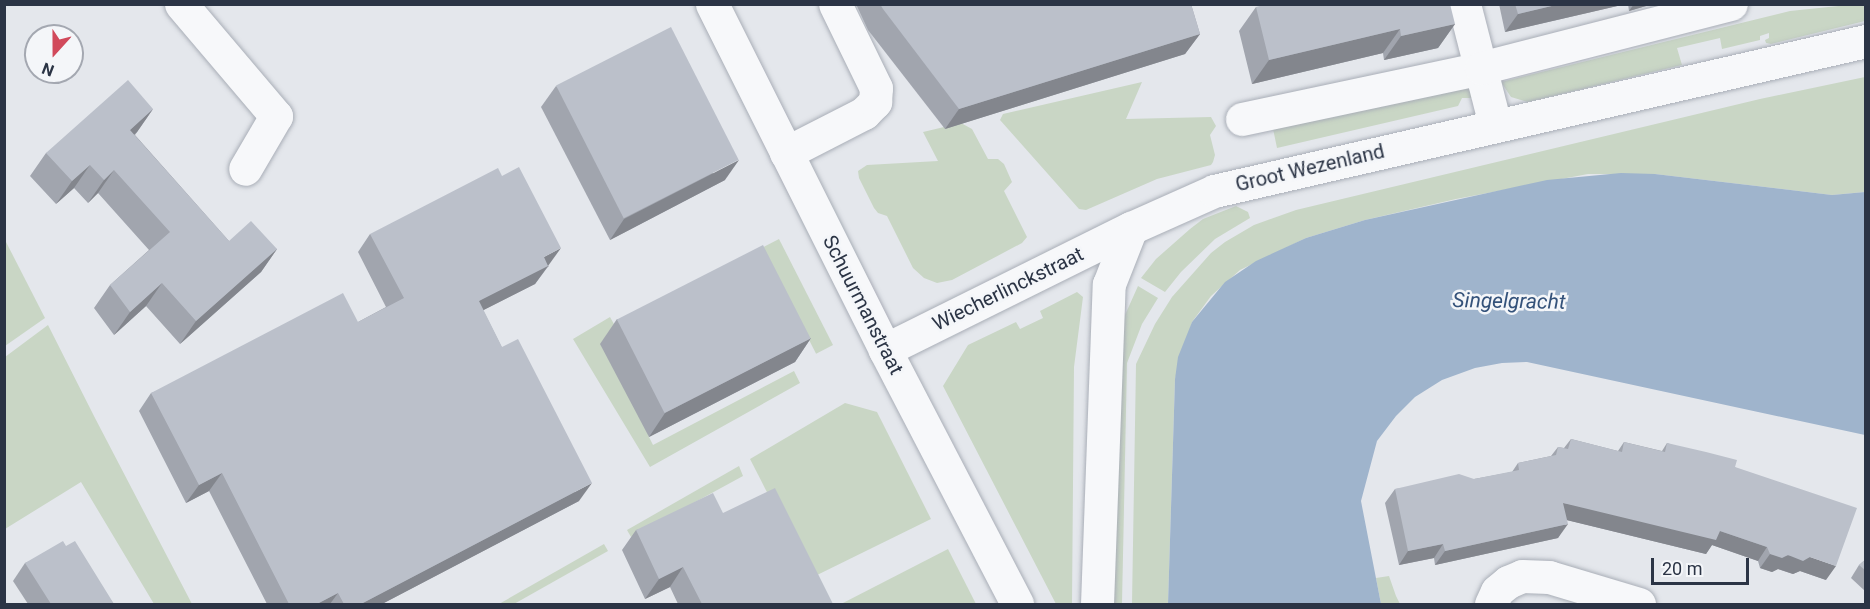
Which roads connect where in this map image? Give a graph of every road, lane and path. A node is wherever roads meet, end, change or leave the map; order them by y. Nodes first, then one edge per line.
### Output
1 (181, 4) edge
2 (712, 4) edge
3 (835, 4) edge
4 (1464, 4) edge
5 (1731, 4) edge
6 (1866, 41) edge
7 (1481, 68) junction
8 (1242, 119) dead end
9 (1495, 125) junction
10 (786, 153) junction
11 (245, 169) dead end
12 (1131, 228) junction
13 (885, 350) junction
14 (1017, 604) edge
15 (1097, 604) edge
16 (1491, 604) edge
17 (1639, 604) edge

1 - 11 street
2 - 10 street, Schuurmanstraat
3 - 10 street
4 - 7 street
5 - 7 street
6 - 9 street, Groot Wezenland
7 - 8 street
7 - 9 street
9 - 12 street, Groot Wezenland
10 - 13 street, Schuurmanstraat
12 - 13 street, Wiecherlinckstraat
12 - 15 street
13 - 14 street, Schuurmanstraat
16 - 17 street

